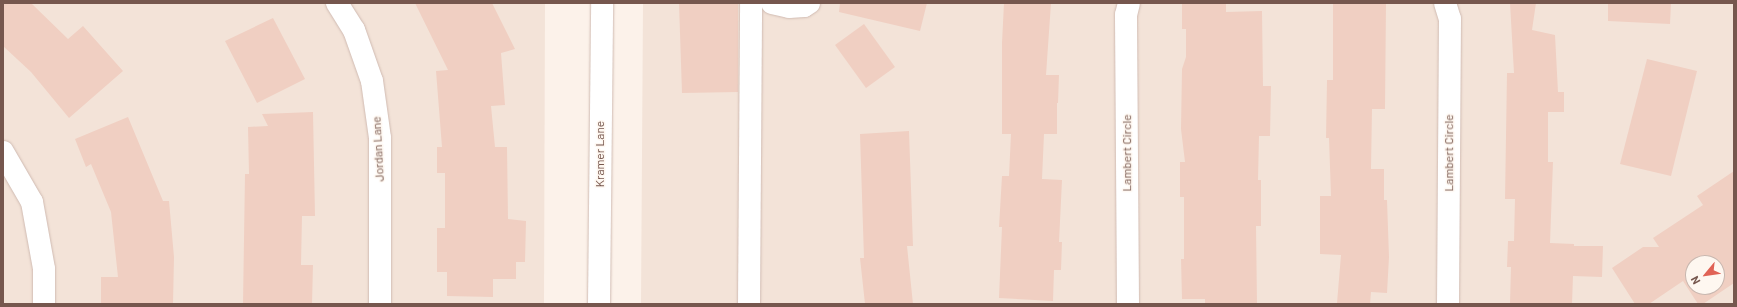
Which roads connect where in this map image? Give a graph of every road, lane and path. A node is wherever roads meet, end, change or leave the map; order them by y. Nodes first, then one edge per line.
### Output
1 (337, 3) edge
2 (602, 3) edge
3 (751, 3) edge
4 (772, 3) edge
5 (809, 3) edge
6 (1129, 3) edge
7 (1445, 3) edge
8 (3, 152) edge
9 (44, 304) edge
10 (380, 304) edge
11 (599, 304) edge
12 (749, 304) edge
13 (1128, 304) edge
14 (1448, 304) edge

1 - 10 street, Jordan Lane
2 - 11 street, Kramer Lane
3 - 12 street
4 - 5 street
6 - 13 street, Lambert Circle
7 - 14 street, Lambert Circle
8 - 9 street

